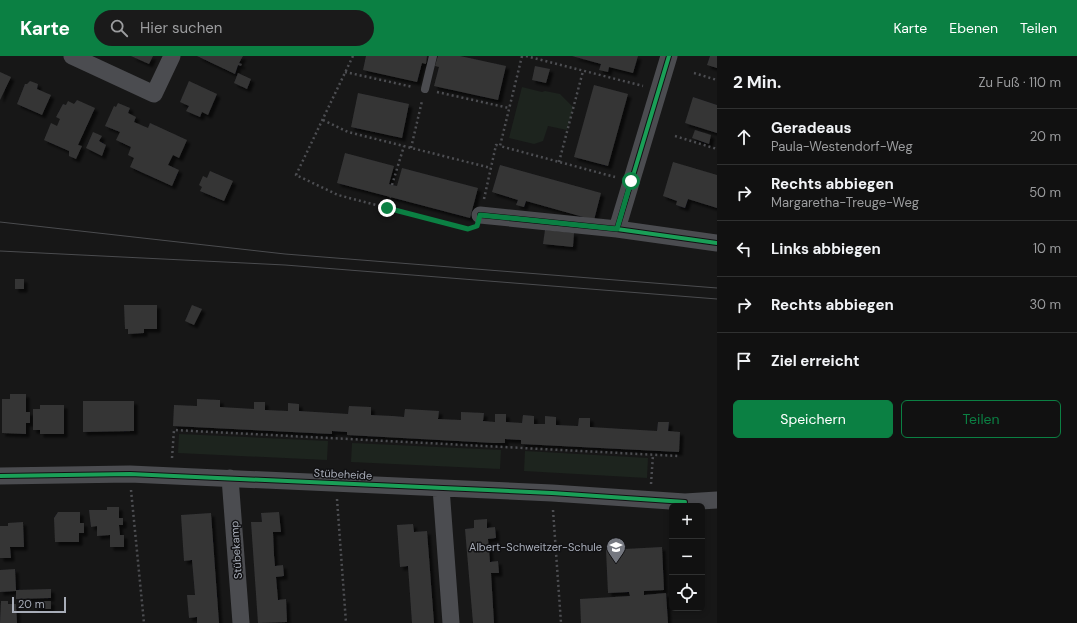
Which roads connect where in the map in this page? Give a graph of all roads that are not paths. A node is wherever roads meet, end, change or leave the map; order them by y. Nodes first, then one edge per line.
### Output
1 (72, 56) edge
2 (172, 56) edge
3 (433, 56) edge
4 (669, 56) edge
5 (425, 89) road end
6 (480, 215) road end
7 (617, 229) junction
8 (717, 243) edge
9 (0, 476) edge
10 (230, 478) junction
11 (441, 488) junction
12 (717, 500) edge
13 (241, 623) edge
14 (451, 623) edge

1 - 2 street
3 - 5 lane
4 - 7 street
6 - 7 street
7 - 8 street
9 - 10 street, Stübeheide
10 - 11 street, Stübeheide
10 - 13 street, Stübekamp
11 - 12 street, Stübeheide
11 - 14 street

